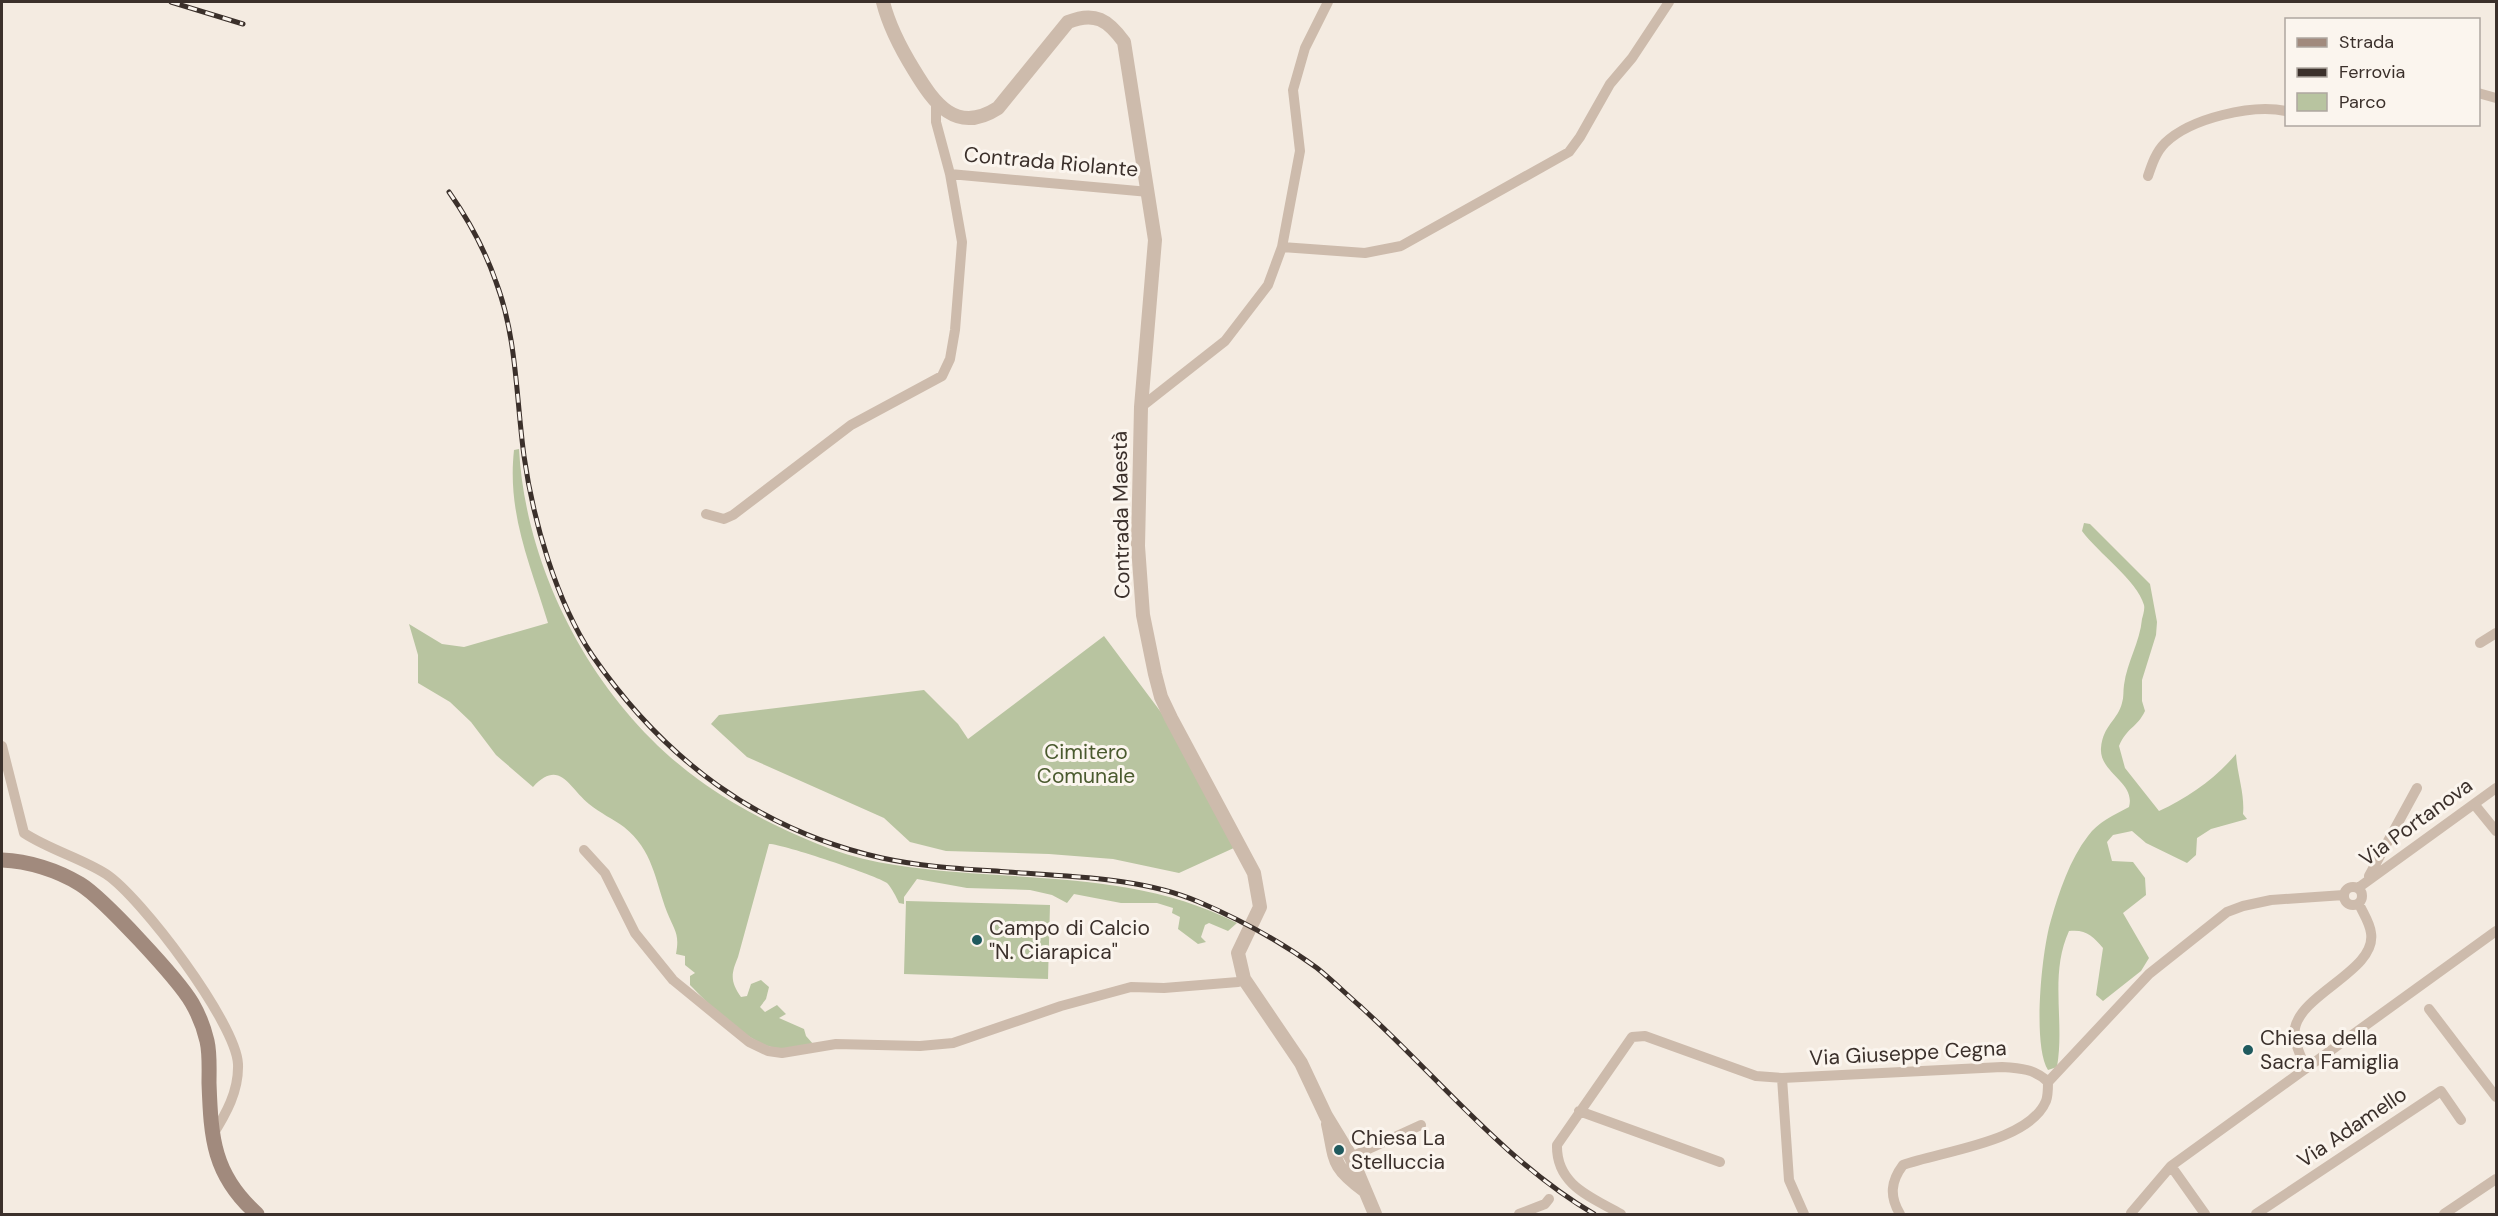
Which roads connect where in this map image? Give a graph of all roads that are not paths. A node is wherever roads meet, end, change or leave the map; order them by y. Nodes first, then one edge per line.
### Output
1 (883, 2) edge
2 (1328, 2) edge
3 (1668, 2) edge
4 (2480, 94) edge
5 (2496, 98) edge
6 (936, 104) junction
7 (2285, 111) edge
8 (950, 174) junction
9 (2148, 176) dead end
10 (1149, 192) junction
11 (1282, 248) junction
12 (1155, 266) joint
13 (1141, 407) junction
14 (706, 514) dead end
15 (2496, 633) edge
16 (2480, 643) dead end
17 (2, 746) edge
18 (2417, 788) dead end
19 (2496, 788) edge
20 (2474, 804) junction
21 (2496, 831) edge
22 (584, 850) dead end
23 (2, 860) edge
24 (2368, 879) junction
25 (2358, 888) junction
26 (2344, 895) junction
27 (2358, 904) junction
28 (2496, 931) edge
29 (1244, 979) junction
30 (2429, 1009) dead end
31 (2306, 1068) junction
32 (1782, 1078) junction
33 (2048, 1082) junction
34 (2496, 1097) edge
35 (1579, 1111) junction
36 (1326, 1116) junction
37 (2461, 1120) dead end
38 (1421, 1125) dead end
39 (212, 1136) junction
40 (1352, 1157) junction
41 (1720, 1162) dead end
42 (2172, 1166) junction
43 (2496, 1179) edge
44 (1366, 1191) junction
45 (1550, 1199) dead end
46 (2134, 1214) edge
47 (257, 1215) edge
48 (1375, 1215) edge
49 (1519, 1215) edge
50 (1621, 1215) edge
51 (1804, 1215) edge
52 (1900, 1215) edge
53 (2205, 1215) edge
54 (2256, 1215) edge
55 (2444, 1215) edge

1 - 6 street, Contrada Riolante
2 - 11 street
3 - 11 street
4 - 5 street
6 - 8 street, Contrada Riolante
6 - 10 street, Contrada Riolante
7 - 9 street
8 - 10 street, Contrada Riolante
8 - 14 street, Contrada Riolante
10 - 12 street, Contrada Riolante
11 - 13 street
12 - 13 street, Contrada Maestà
13 - 29 street, Contrada Maestà
15 - 16 street
17 - 39 street
18 - 24 street
19 - 20 street, Via Portanova
20 - 21 street
20 - 24 street, Via Portanova
22 - 29 street
23 - 39 main road
24 - 25 street, Via Portanova
25 - 26 street, Via Portanova
25 - 27 street, Via Portanova
26 - 27 street
26 - 33 street
27 - 31 street
28 - 31 street
29 - 36 street
30 - 34 street
31 - 42 street
32 - 33 street, Via Giuseppe Cegna
32 - 35 street, Via Giuseppe Cegna
32 - 51 street
33 - 52 street
35 - 41 street
35 - 50 street, Via Giuseppe Cegna
36 - 40 street
36 - 44 street
37 - 54 street, Via Adamello
38 - 40 street
39 - 47 main road
40 - 44 street
42 - 46 street
42 - 53 street
43 - 55 street
44 - 48 street
45 - 49 street

